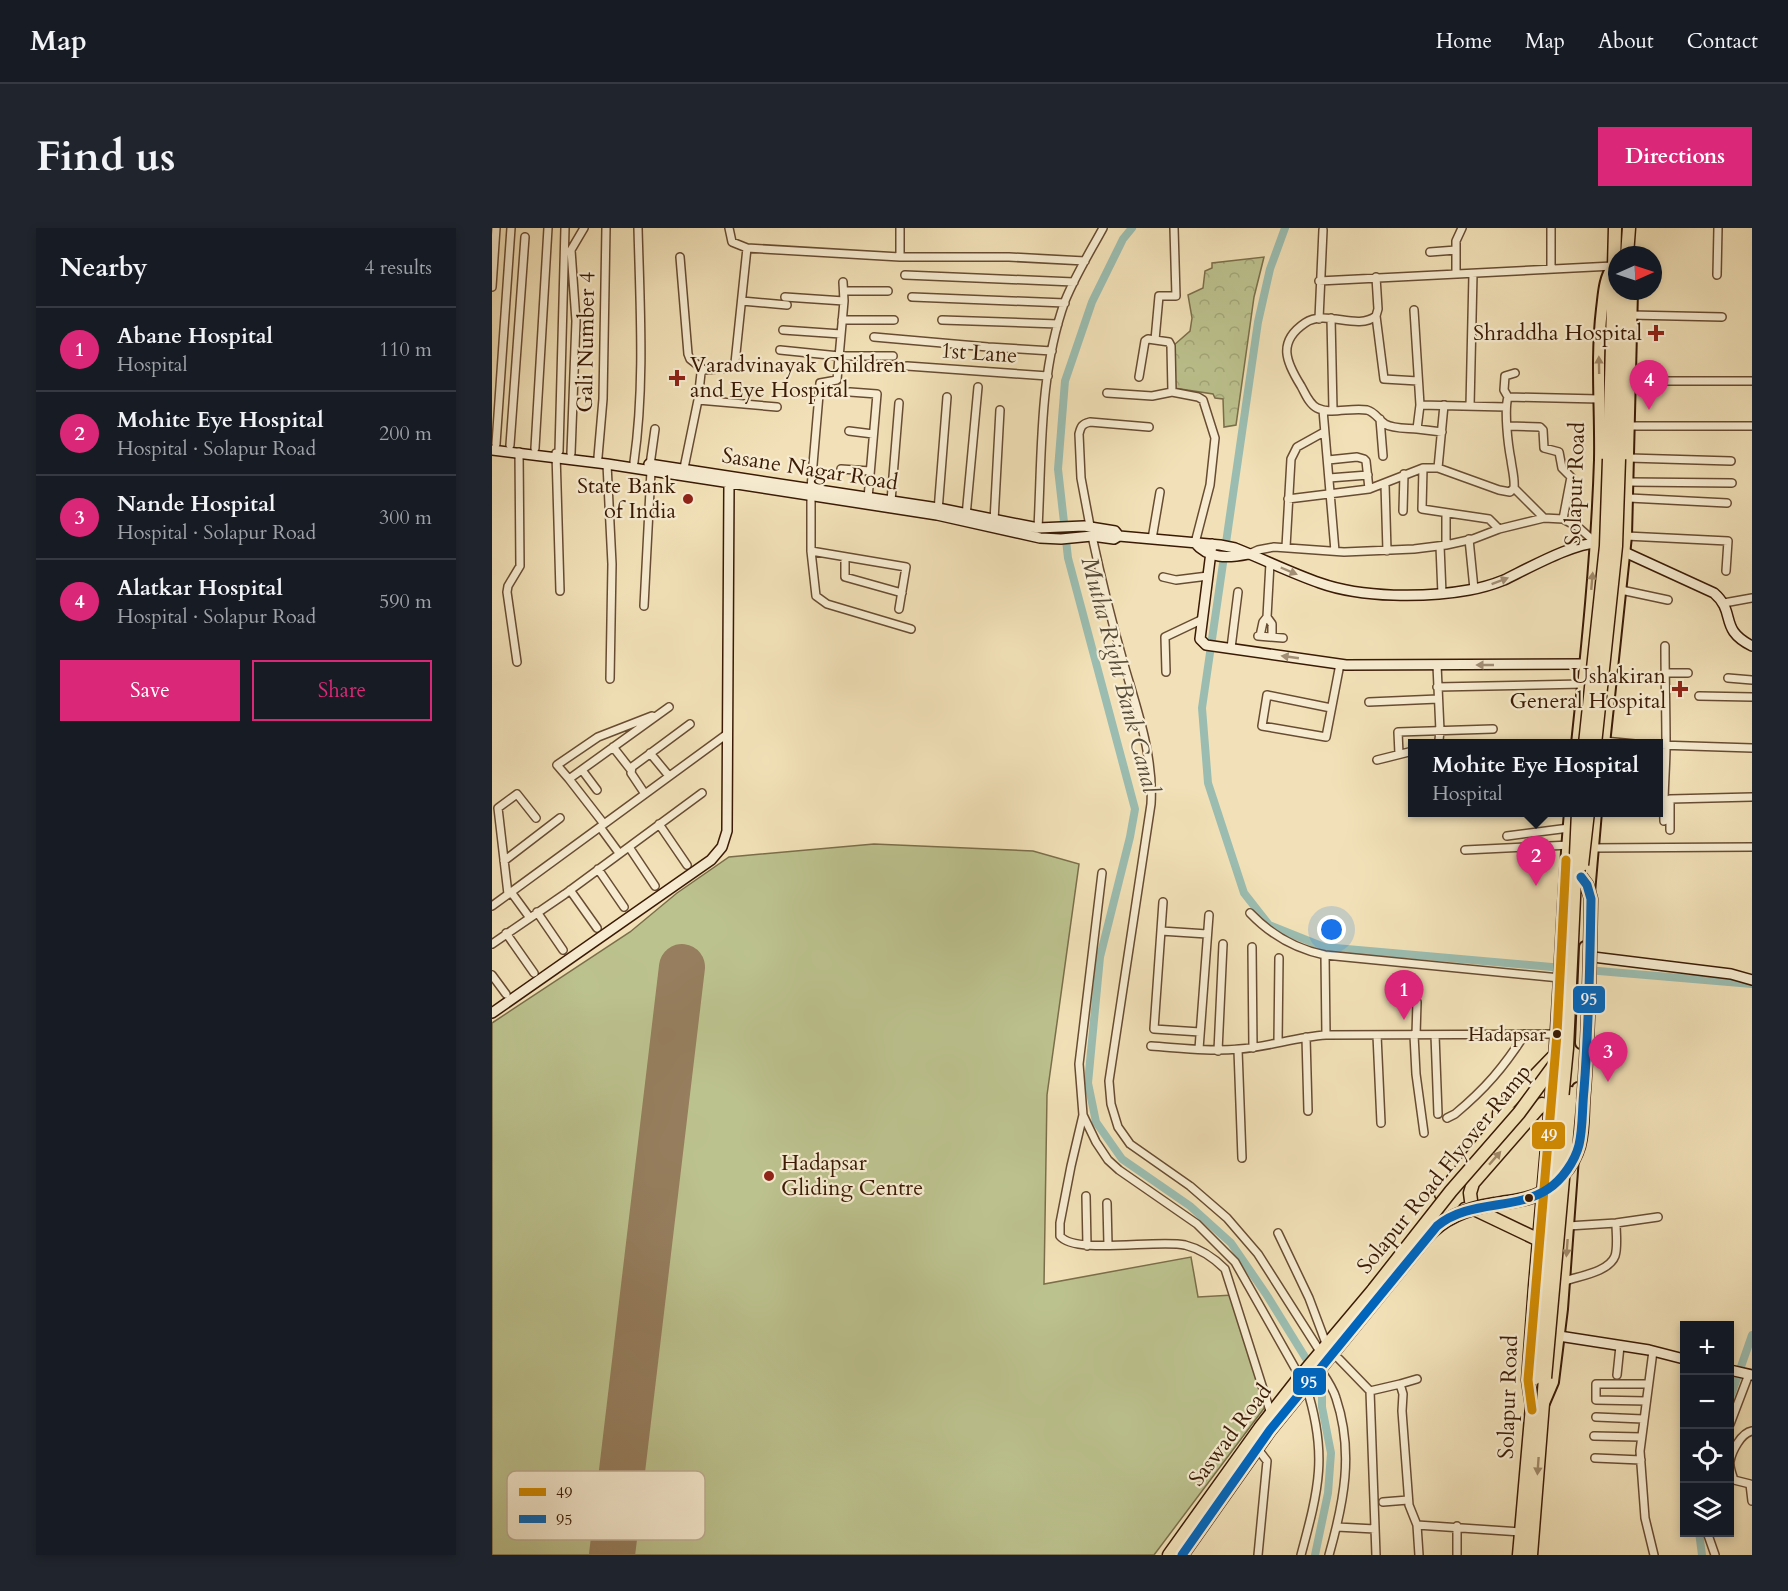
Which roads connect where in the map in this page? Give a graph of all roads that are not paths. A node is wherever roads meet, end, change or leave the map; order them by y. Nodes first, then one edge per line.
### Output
1 (496, 228) edge
2 (511, 228) edge
3 (548, 228) edge
4 (565, 228) edge
5 (584, 228) edge
6 (606, 228) edge
7 (638, 228) edge
8 (729, 228) edge
9 (900, 228) edge
10 (1103, 228) edge
11 (1174, 228) edge
12 (1462, 228) edge
13 (1551, 228) edge
14 (1615, 228) edge
15 (1629, 228) edge
16 (1718, 228) edge
17 (1323, 230) dead end
18 (525, 237) dead end
19 (1614, 246) edge
20 (1628, 246) edge
21 (747, 248) junction
22 (1456, 250) junction
23 (1430, 252) dead end
24 (680, 257) dead end
25 (900, 257) junction
26 (1085, 261) junction
27 (1608, 266) edge
28 (1551, 269) junction
29 (1608, 273) edge
30 (1456, 274) junction
31 (1473, 274) junction
32 (905, 275) dead end
33 (1717, 275) dead end
34 (1376, 278) junction
35 (1319, 281) junction
36 (843, 282) dead end
37 (1074, 282) junction
38 (492, 287) edge
39 (844, 291) junction
40 (888, 291) dead end
41 (785, 297) dead end
42 (912, 297) dead end
43 (1613, 300) edge
44 (1623, 300) edge
45 (1632, 300) edge
46 (742, 301) junction
47 (844, 301) junction
48 (1065, 303) junction
49 (787, 305) dead end
50 (1414, 310) dead end
51 (1631, 315) junction
52 (1376, 316) junction
53 (1722, 317) dead end
54 (1331, 318) junction
55 (1318, 319) junction
56 (842, 320) junction
57 (894, 320) dead end
58 (942, 320) dead end
59 (1058, 324) junction
60 (783, 330) dead end
61 (841, 334) junction
62 (874, 337) dead end
63 (1155, 340) junction
64 (780, 350) dead end
65 (1052, 351) junction
66 (839, 356) junction
67 (893, 356) dead end
68 (907, 366) dead end
69 (704, 370) junction
70 (1515, 373) dead end
71 (1048, 376) junction
72 (1139, 377) dead end
73 (1418, 381) junction
74 (1630, 381) junction
75 (1752, 381) edge
76 (978, 387) dead end
77 (850, 392) dead end
78 (1172, 392) junction
79 (1107, 393) dead end
80 (947, 397) dead end
81 (1508, 397) junction
82 (1599, 399) junction
83 (698, 400) junction
84 (899, 403) dead end
85 (1420, 405) junction
86 (1444, 405) junction
87 (1470, 406) junction
88 (777, 407) dead end
89 (1506, 407) junction
90 (999, 410) dead end
91 (1323, 410) junction
92 (1334, 410) junction
93 (1380, 419) junction
94 (1508, 426) junction
95 (1629, 426) junction
96 (1752, 426) edge
97 (1149, 427) dead end
98 (655, 429) dead end
99 (1417, 429) junction
100 (849, 431) dead end
101 (1324, 432) junction
102 (1442, 432) junction
103 (873, 434) junction
104 (510, 445) junction
105 (493, 446) edge
106 (535, 448) junction
107 (519, 452) junction
108 (557, 453) junction
109 (571, 453) junction
110 (1383, 456) dead end
111 (598, 457) junction
112 (1619, 459) junction
113 (1328, 460) junction
114 (1731, 461) dead end
115 (634, 462) junction
116 (607, 464) junction
117 (651, 468) junction
118 (1423, 468) junction
119 (1438, 468) junction
120 (841, 469) dead end
121 (870, 471) junction
122 (683, 473) junction
123 (1404, 474) junction
124 (1368, 475) junction
125 (1329, 478) junction
126 (1629, 482) junction
127 (729, 483) junction
128 (1731, 483) dead end
129 (1385, 484) junction
130 (1514, 488) junction
131 (1369, 489) junction
132 (811, 492) junction
133 (1160, 492) dead end
134 (1330, 493) junction
135 (868, 498) junction
136 (1629, 498) junction
137 (1288, 499) junction
138 (891, 501) junction
139 (1727, 503) dead end
140 (1403, 511) dead end
141 (938, 512) junction
142 (1446, 513) junction
143 (966, 517) junction
144 (1544, 518) junction
145 (1563, 519) junction
146 (993, 524) junction
147 (1038, 528) junction
148 (1499, 529) junction
149 (1091, 531) junction
150 (1626, 536) junction
151 (1152, 539) junction
152 (1469, 539) junction
153 (1595, 542) junction
154 (1195, 543) junction
155 (1216, 545) junction
156 (1443, 545) junction
157 (1286, 547) junction
158 (1387, 550) junction
159 (811, 551) junction
160 (1335, 551) junction
161 (1625, 551) junction
162 (1235, 553) junction
163 (1250, 554) junction
164 (1215, 555) junction
165 (845, 557) junction
166 (1270, 563) junction
167 (1725, 571) dead end
168 (1208, 576) junction
169 (1163, 577) dead end
170 (1474, 589) junction
171 (1621, 590) junction
172 (560, 591) dead end
173 (1238, 592) dead end
174 (902, 593) junction
175 (1443, 594) junction
176 (1752, 598) edge
177 (1668, 600) dead end
178 (1724, 603) junction
179 (644, 606) dead end
180 (899, 609) dead end
181 (1267, 617) junction
182 (1203, 619) junction
183 (911, 629) dead end
184 (1264, 638) junction
185 (1283, 638) dead end
186 (1665, 646) dead end
187 (1752, 646) edge
188 (1231, 648) junction
189 (517, 662) dead end
190 (1340, 664) junction
191 (1585, 664) junction
192 (1437, 665) junction
193 (1166, 672) dead end
194 (1665, 673) junction
195 (1688, 673) dead end
196 (1728, 678) dead end
197 (610, 679) dead end
198 (1752, 680) edge
199 (1583, 684) junction
200 (1437, 687) junction
201 (1699, 696) dead end
202 (1752, 697) edge
203 (1438, 699) junction
204 (1369, 702) dead end
205 (669, 707) dead end
206 (1331, 708) junction
207 (658, 715) junction
208 (690, 724) dead end
209 (1493, 729) dead end
210 (1440, 731) junction
211 (726, 734) junction
212 (1439, 739) edge
213 (1578, 739) edge
214 (1586, 739) edge
215 (1601, 739) edge
216 (1602, 739) edge
217 (1663, 745) edge
218 (613, 747) junction
219 (1752, 748) edge
220 (1408, 752) edge
221 (651, 753) junction
222 (1399, 754) junction
223 (1377, 760) dead end
224 (582, 770) junction
225 (631, 770) junction
226 (669, 776) junction
227 (569, 779) junction
228 (597, 790) dead end
229 (702, 793) dead end
230 (645, 794) junction
231 (1752, 797) edge
232 (1663, 800) edge
233 (1570, 817) edge
234 (1578, 817) edge
235 (1588, 817) edge
236 (1596, 817) edge
237 (536, 818) dead end
238 (560, 818) dead end
239 (1664, 821) dead end
240 (659, 824) junction
241 (602, 825) junction
242 (1569, 828) junction
243 (1670, 830) dead end
244 (1507, 836) dead end
245 (1568, 845) junction
246 (629, 847) junction
247 (1752, 847) edge
248 (1592, 848) junction
249 (1465, 850) dead end
250 (620, 854) junction
251 (504, 861) junction
252 (687, 865) dead end
253 (598, 869) junction
254 (1102, 873) dead end
255 (1581, 877) junction
256 (655, 886) dead end
257 (570, 890) junction
258 (510, 893) junction
259 (1163, 902) dead end
260 (492, 906) edge
261 (624, 907) dead end
262 (537, 912) junction
263 (1250, 913) dead end
264 (1209, 915) dead end
265 (530, 918) junction
266 (597, 928) dead end
267 (1161, 931) junction
268 (506, 933) junction
269 (1208, 934) junction
270 (492, 944) edge
271 (1223, 944) dead end
272 (1252, 947) dead end
273 (563, 950) dead end
274 (1325, 956) junction
275 (1279, 958) dead end
276 (1584, 959) junction
277 (1561, 966) junction
278 (534, 973) dead end
279 (492, 975) edge
280 (1752, 980) edge
281 (506, 994) dead end
282 (1417, 1002) dead end
283 (492, 1013) edge
284 (1200, 1032) junction
285 (1525, 1034) junction
286 (1557, 1034) junction
287 (1326, 1035) junction
288 (1377, 1035) junction
289 (1415, 1035) junction
290 (1435, 1035) junction
291 (1306, 1037) junction
292 (1278, 1042) junction
293 (1151, 1046) dead end
294 (1253, 1048) junction
295 (1199, 1049) junction
296 (1238, 1050) junction
297 (1218, 1051) junction
298 (1561, 1051) junction
299 (1552, 1091) junction
300 (1578, 1094) junction
301 (1539, 1108) junction
302 (1308, 1111) dead end
303 (1438, 1114) dead end
304 (1083, 1115) junction
305 (1447, 1118) dead end
306 (1381, 1123) dead end
307 (1499, 1123) junction
308 (1424, 1133) dead end
309 (1242, 1158) dead end
310 (1086, 1196) dead end
311 (1107, 1203) dead end
312 (1472, 1208) junction
313 (1658, 1216) dead end
314 (1616, 1223) junction
315 (1568, 1226) junction
316 (1278, 1233) dead end
317 (1539, 1240) junction
318 (1108, 1245) junction
319 (1086, 1246) junction
320 (1235, 1262) junction
321 (1226, 1269) junction
322 (1564, 1281) junction
323 (1353, 1316) junction
324 (1559, 1336) junction
325 (1620, 1346) junction
326 (1653, 1351) junction
327 (1680, 1358) edge
328 (1324, 1360) junction
329 (1734, 1370) edge
330 (1749, 1372) edge
331 (1617, 1375) dead end
332 (1417, 1378) dead end
333 (1540, 1378) junction
334 (1304, 1380) junction
335 (1400, 1384) junction
336 (1648, 1384) junction
337 (1370, 1391) junction
338 (1646, 1401) junction
339 (1537, 1407) junction
340 (1734, 1413) edge
341 (1271, 1414) junction
342 (1596, 1417) dead end
343 (1643, 1419) junction
344 (1752, 1431) edge
345 (1594, 1436) dead end
346 (1641, 1437) junction
347 (1257, 1448) junction
348 (1595, 1458) dead end
349 (1641, 1460) junction
350 (1408, 1500) junction
351 (1752, 1501) edge
352 (1383, 1502) dead end
353 (1417, 1524) junction
354 (1457, 1526) junction
355 (1337, 1527) junction
356 (1374, 1529) junction
357 (1521, 1532) junction
358 (1708, 1537) edge
359 (1169, 1555) edge
360 (1182, 1555) edge
361 (1258, 1555) edge
362 (1301, 1555) edge
363 (1329, 1555) edge
364 (1376, 1555) edge
365 (1419, 1555) edge
366 (1457, 1555) edge
367 (1519, 1555) edge
368 (1531, 1555) edge
369 (1654, 1555) edge
370 (1715, 1555) edge

1 - 38 street
2 - 105 street
3 - 106 street
4 - 108 street
5 - 109 street
6 - 111 street, Gali Number 4
7 - 115 street
8 - 21 street
9 - 25 street
10 - 26 street
11 - 63 street
12 - 22 street
13 - 28 street
14 - 19 highway, Solapur Road
15 - 20 highway
16 - 33 street
17 - 35 street
18 - 104 street
21 - 25 street
21 - 46 street
22 - 23 street
22 - 30 street
24 - 69 street
25 - 26 street
26 - 37 street
27 - 28 street
28 - 31 street
82 -> 29 main road, Solapur Road
30 - 31 street
30 - 34 street
31 - 87 street
32 - 37 street
34 - 35 street
34 - 52 street
35 - 55 street
36 - 39 street
37 - 48 street
39 - 40 street
39 - 47 street
41 - 47 street
42 - 48 street
43 - 112 highway
44 - 112 highway
45 - 51 main road
46 - 49 street
46 - 69 street
47 - 56 street
48 - 59 street
50 - 73 street
51 - 53 street
51 - 74 main road
52 - 54 street
52 - 73 street
54 - 55 street
54 - 92 street
55 - 91 street
56 - 57 street
56 - 61 street
58 - 59 street
59 - 65 street
60 - 61 street
61 - 66 street
62 - 65 street
63 - 72 street
63 - 78 street
64 - 66 street
65 - 71 street
66 - 67 street
66 - 132 street
68 - 71 street, 1st Lane
69 - 83 street
70 - 81 street
71 - 147 street
73 - 85 street
74 - 75 street
74 - 95 main road
76 - 143 street
77 - 103 street
78 - 79 street
78 - 154 street
80 - 141 street
81 - 82 street
81 - 89 street
82 - 153 main road, Solapur Road
83 - 88 street
83 - 122 street
84 - 138 street
85 - 86 street
85 - 99 street
86 - 87 street
86 - 102 street
87 - 89 street
89 - 94 street
90 - 146 street
91 - 92 street
91 - 101 street
92 - 93 street
93 - 99 street
93 - 110 street
94 - 130 street
94 - 145 street
95 - 96 street
95 - 112 main road
97 - 149 street
98 - 117 street
99 - 102 street
100 - 103 street
101 - 113 street
101 - 137 street
102 - 119 street
103 - 121 street
104 - 105 street, Sasane Nagar Road
104 - 106 street, Sasane Nagar Road
105 - 107 street, Sasane Nagar Road
106 - 108 street, Sasane Nagar Road
107 - 108 street, Sasane Nagar Road
107 - 189 street
108 - 109 street, Sasane Nagar Road
108 - 116 street, Sasane Nagar Road
108 - 172 street
109 - 111 street, Sasane Nagar Road
111 - 115 street, Sasane Nagar Road
112 - 114 street
112 - 126 main road
112 - 214 highway, bridge
112 - 215 highway, bridge
113 - 124 street
113 - 125 street
115 - 117 street, Sasane Nagar Road
116 - 117 street, Sasane Nagar Road
116 - 197 street
117 - 122 street, Sasane Nagar Road
117 - 179 street
118 - 119 street
118 - 123 street
118 - 142 street
119 - 130 street
120 - 121 street
121 - 135 street
122 - 127 street, Sasane Nagar Road
122 - 132 street, Sasane Nagar Road
123 - 129 street
123 - 140 street
124 - 125 street
124 - 131 street
125 - 134 street
126 - 128 street
126 - 136 main road
127 - 132 street, Sasane Nagar Road
127 - 211 street
129 - 131 street
129 - 158 street
130 - 144 street
131 - 134 street
132 - 135 street, Sasane Nagar Road
132 - 141 street, Sasane Nagar Road
132 - 159 street
133 - 151 street
134 - 137 street
134 - 160 street
135 - 138 street, Sasane Nagar Road
136 - 139 street
136 - 150 main road
137 - 157 street
138 - 141 street, Sasane Nagar Road
141 - 143 street, Sasane Nagar Road
142 - 148 street
142 - 156 street
143 - 146 street, Sasane Nagar Road
144 - 145 street
144 - 148 street
145 - 153 street
146 - 147 street, Sasane Nagar Road
146 - 149 street, Sasane Nagar Road
147 - 149 street, Sasane Nagar Road
148 - 152 street
149 - 151 street, Sasane Nagar Road
149 - 328 street
150 - 161 main road
150 - 167 street
151 - 154 street, Sasane Nagar Road
152 - 156 street
152 - 170 street
153 - 161 street
170 -> 153 street, Sasane Nagar Road
191 -> 153 main road, Solapur Road
154 - 155 street, Sasane Nagar Road
154 - 164 street
155 - 162 street, Sasane Nagar Road
155 - 164 street
156 - 158 street
156 - 175 street
157 - 160 street
157 - 163 street
158 - 160 street
159 - 165 street
159 - 183 street
161 - 171 main road
161 - 178 street
162 - 163 street, Sasane Nagar Road
162 - 164 street
163 - 166 street, Sasane Nagar Road
164 - 168 street
165 - 174 street
165 - 174 street
166 -> 175 street, Sasane Nagar Road
166 - 181 street
168 - 169 street
168 - 182 street
170 - 175 street, Sasane Nagar Road
171 - 177 street
171 - 216 main road
173 - 188 street
174 - 180 street
176 - 178 street
178 - 187 street
181 - 184 street
181 - 184 street
182 - 188 street
182 - 193 street
184 - 185 street
186 - 194 street
190 -> 188 street
190 - 192 street
190 - 206 street
191 -> 192 street
191 - 199 main road, Solapur Road
192 - 200 street
194 - 195 street
194 - 217 street
196 - 198 street
199 - 200 street
199 - 213 main road, Solapur Road
200 - 203 street
201 - 202 street
203 - 204 street
203 - 210 street
205 - 207 street
206 - 206 street
207 - 218 street
207 - 227 street
208 - 221 street
209 - 210 street
210 - 212 street
210 - 222 street
211 - 226 street
211 - 283 street
217 - 219 street
218 - 224 street
218 - 225 street
220 - 222 street
221 - 225 street
221 - 226 street
222 - 223 street
224 - 227 street
224 - 228 street
225 - 230 street
226 - 230 street
227 - 241 street
229 - 240 street
230 - 241 street
231 - 243 street
232 - 239 street
233 - 242 main road
234 - 298 highway, bridge
235 - 255 highway, bridge
236 - 248 main road, Solapur Road
237 - 251 street
238 - 251 street
240 - 246 street
240 - 252 street
241 - 250 street
241 - 258 street
242 - 244 street
242 - 245 main road
245 - 248 street
245 - 249 street
245 - 277 main road
246 - 250 street
246 - 256 street
247 - 248 street
248 - 276 main road, Solapur Road
250 - 253 street
251 - 258 street
253 - 257 street
253 - 261 street
254 - 304 street
255 - 328 highway, bridge
255 - 333 highway, bridge
257 - 262 street
257 - 266 street
258 - 260 street
258 - 265 street
259 - 267 street
262 - 265 street
262 - 273 street
263 - 274 street
264 - 269 street
265 - 268 street
267 - 269 street
267 - 284 street
268 - 270 street
268 - 278 street
269 - 284 street
271 - 297 street
272 - 294 street
274 - 277 street
274 - 287 street
275 - 292 street
276 - 277 street
276 - 280 street
276 - 300 main road, Solapur Road
277 - 286 main road
279 - 281 street
282 - 289 street
284 - 295 street
285 - 286 street
285 - 290 street
285 - 305 street
286 - 298 main road
287 - 288 street
287 - 291 street
288 - 289 street
288 - 306 street
289 - 290 street
289 - 308 street
290 - 303 street
291 - 292 street
291 - 302 street
292 - 294 street
293 - 295 street
294 - 296 street
295 - 297 street
296 - 297 street
296 - 309 street
298 - 299 main road
298 - 307 highway
298 - 323 highway, Solapur Road Flyover Ramp, bridge
298 - 333 highway, bridge
299 - 300 highway
299 - 301 highway
299 - 317 highway, Solapur Road
300 - 315 main road, Solapur Road
301 - 307 highway
312 -> 301 highway
304 - 319 street
304 - 320 street
307 - 323 highway
310 - 319 street
311 - 318 street
312 - 317 highway
312 - 328 highway
313 - 314 street
314 - 315 street
314 - 322 street
315 -> 322 main road, Solapur Road
316 - 328 street
317 - 339 highway, Solapur Road
318 - 319 street
318 - 321 street
320 - 321 street
320 - 334 street
321 - 341 street
322 - 324 main road, Solapur Road
323 - 328 highway, Saswad Road
324 - 325 street
324 - 339 main road, Solapur Road
325 - 326 street
325 - 331 street
326 - 327 street
326 - 336 street
328 - 334 highway, Saswad Road
328 - 337 street
328 - 355 street
329 - 330 street
330 - 340 street
332 - 335 street
333 - 339 highway
334 - 341 highway, Saswad Road
334 - 347 highway, Saswad Road
334 - 362 street
335 - 337 street
335 - 350 street
336 - 338 street
336 - 338 street
337 - 356 street
338 - 343 street
339 - 357 highway, Solapur Road
339 -> 368 highway, Solapur Road
341 - 359 highway, Saswad Road
342 - 343 street
343 - 346 street
344 - 351 street
345 - 346 street
346 - 349 street
347 - 360 highway, Saswad Road
347 - 361 street
348 - 349 street
349 - 369 street
350 - 352 street
350 - 353 street
353 - 354 street
353 - 365 street
354 - 357 street
354 - 366 street
355 - 356 street
355 - 363 street
356 - 364 street
357 - 367 highway, Solapur Road
358 - 370 street

